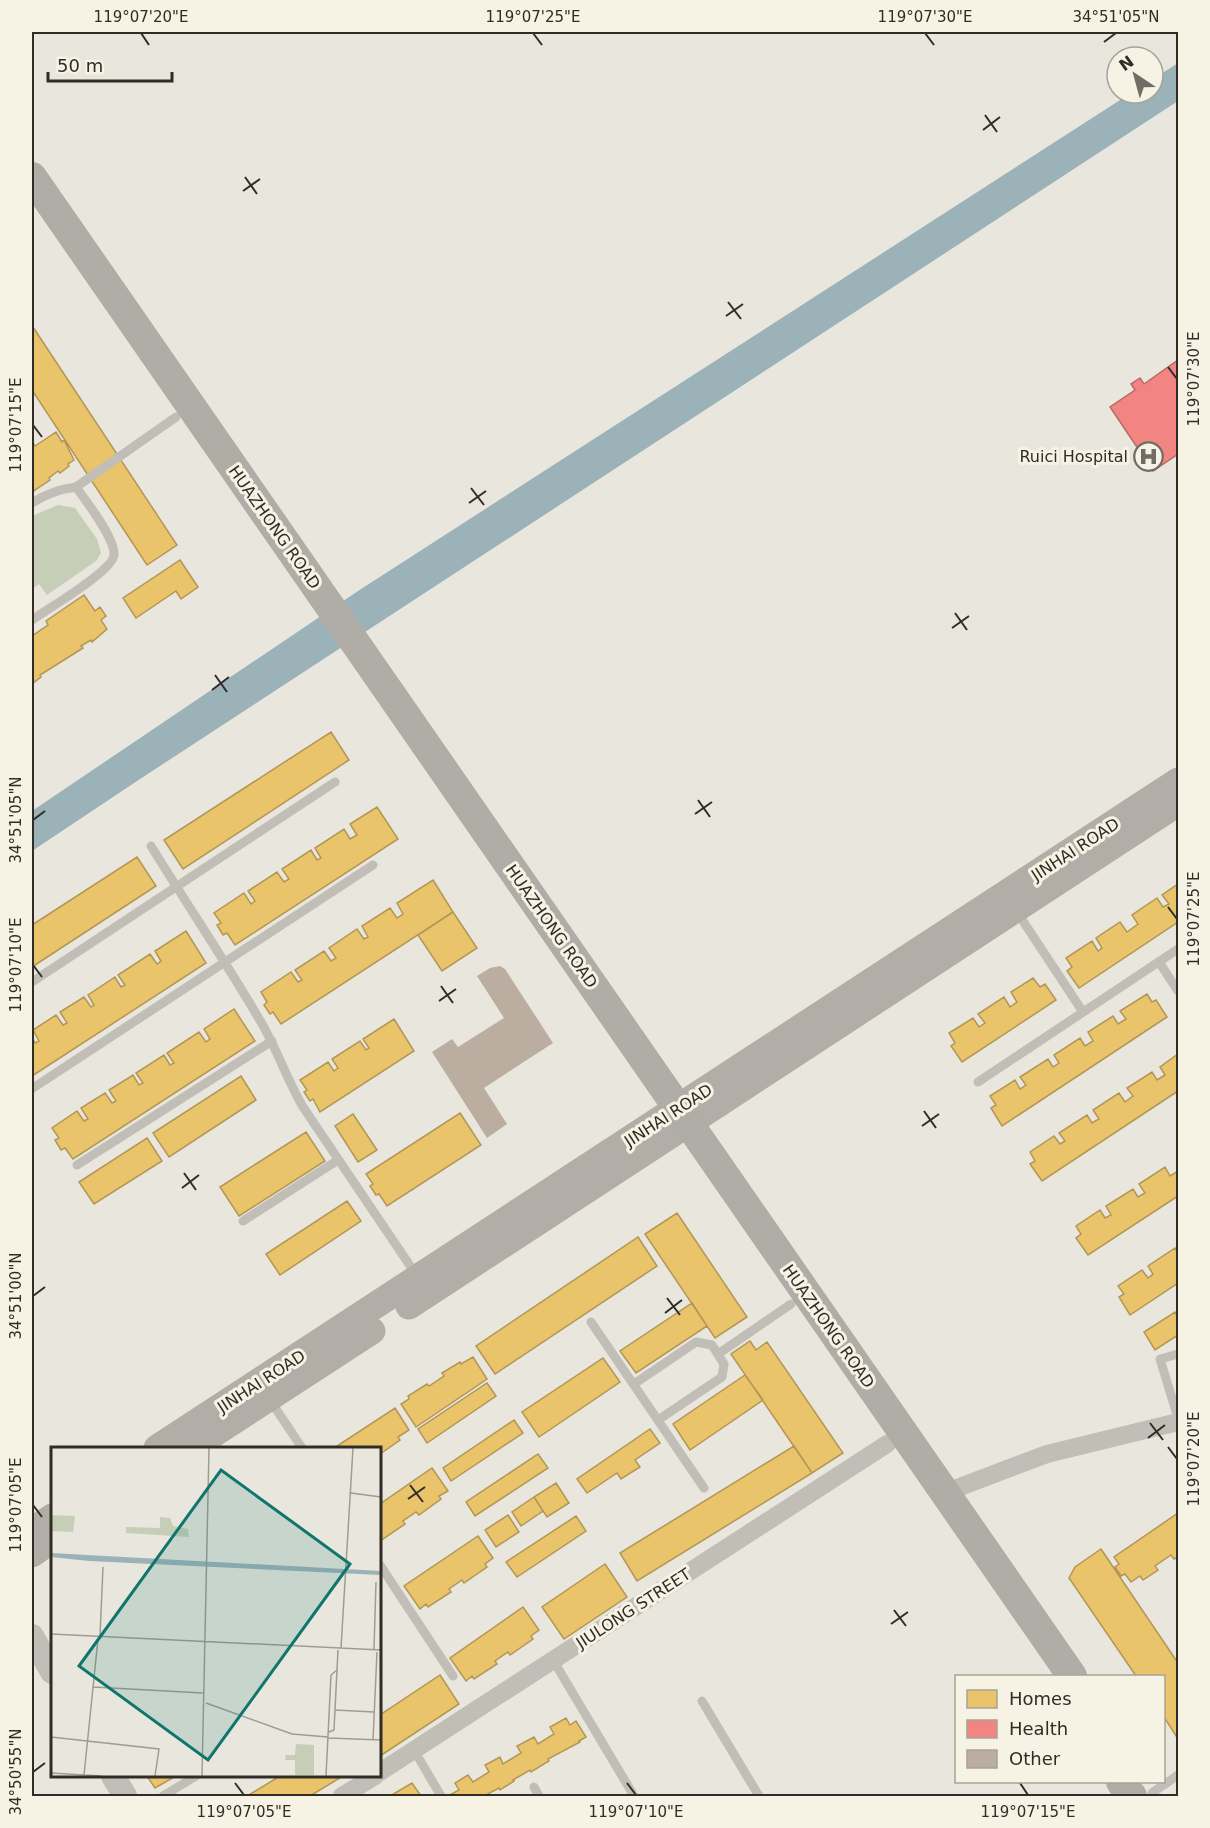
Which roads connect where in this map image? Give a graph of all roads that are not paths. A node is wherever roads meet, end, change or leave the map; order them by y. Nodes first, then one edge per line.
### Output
1 (32, 177) edge
2 (32, 210) edge
3 (176, 417) junction
4 (76, 487) junction
5 (32, 503) edge
6 (32, 620) edge
7 (1179, 780) edge
8 (335, 782) dead end
9 (1179, 803) edge
10 (151, 846) dead end
11 (373, 865) dead end
12 (176, 886) junction
13 (1015, 910) junction
14 (1179, 949) edge
15 (1159, 962) junction
16 (225, 963) junction
17 (32, 982) edge
18 (1179, 991) edge
19 (1083, 1012) junction
20 (272, 1041) junction
21 (978, 1082) dead end
22 (33, 1088) dead end
23 (676, 1121) junction
24 (338, 1160) junction
25 (77, 1165) dead end
26 (243, 1221) dead end
27 (418, 1278) junction
28 (791, 1304) junction
29 (591, 1322) dead end
30 (718, 1354) junction
31 (1179, 1354) edge
32 (634, 1384) junction
33 (269, 1398) junction
34 (658, 1420) junction
35 (1179, 1420) edge
36 (887, 1444) junction
37 (161, 1447) edge
38 (195, 1447) edge
39 (301, 1447) edge
40 (704, 1488) dead end
41 (944, 1493) junction
42 (51, 1518) edge
43 (32, 1531) edge
44 (51, 1541) edge
45 (32, 1554) edge
46 (381, 1567) edge
47 (32, 1636) edge
48 (553, 1660) junction
49 (51, 1670) edge
50 (1047, 1675) edge
51 (1071, 1675) edge
52 (453, 1676) dead end
53 (702, 1701) dead end
54 (414, 1750) junction
55 (381, 1770) edge
56 (1179, 1775) edge
57 (114, 1777) edge
58 (194, 1777) edge
59 (370, 1777) edge
60 (1165, 1782) edge
61 (1124, 1783) edge
62 (1163, 1783) edge
63 (534, 1787) dead end
64 (1146, 1792) edge
65 (125, 1797) edge
66 (163, 1797) edge
67 (342, 1797) edge
68 (441, 1797) edge
69 (539, 1797) edge
70 (634, 1797) edge
71 (759, 1797) edge

1 - 23 main road, HUAZHONG ROAD
2 - 3 main road, HUAZHONG ROAD
3 - 4 lane
3 - 23 main road, HUAZHONG ROAD
4 - 5 lane
4 - 6 lane
7 - 23 main road, JINHAI ROAD
8 - 12 lane
9 - 13 main road, JINHAI ROAD
10 - 12 lane
11 - 16 lane
12 - 16 lane
12 - 17 lane
13 - 19 lane
13 - 23 main road, JINHAI ROAD
14 - 15 lane
15 - 18 lane
15 - 19 lane
16 - 20 lane
16 - 22 lane
19 - 21 lane
20 - 24 lane
20 - 25 lane
23 - 27 main road, JINHAI ROAD
23 - 28 main road, HUAZHONG ROAD
23 - 33 main road, JINHAI ROAD
23 - 41 main road, HUAZHONG ROAD
24 - 26 lane
24 - 27 lane
27 - 37 main road, JINHAI ROAD
28 - 30 lane
28 - 36 main road, HUAZHONG ROAD
29 - 32 lane
30 - 32 lane
30 - 34 lane
31 - 35 lane
32 - 34 lane
33 - 38 main road, JINHAI ROAD
33 - 39 lane
34 - 40 lane
35 - 41 street
36 - 48 street, JIULONG STREET
36 - 50 main road, HUAZHONG ROAD
41 - 51 main road, HUAZHONG ROAD
42 - 43 main road
44 - 45 main road
46 - 52 lane
47 - 49 street
48 - 54 street, JIULONG STREET
48 - 70 lane
53 - 71 lane
54 - 55 street, JIULONG STREET
54 - 68 lane
56 - 60 lane
57 - 65 street
58 - 66 lane
59 - 67 street, JIULONG STREET
61 - 64 main road
62 - 64 lane
63 - 69 lane

